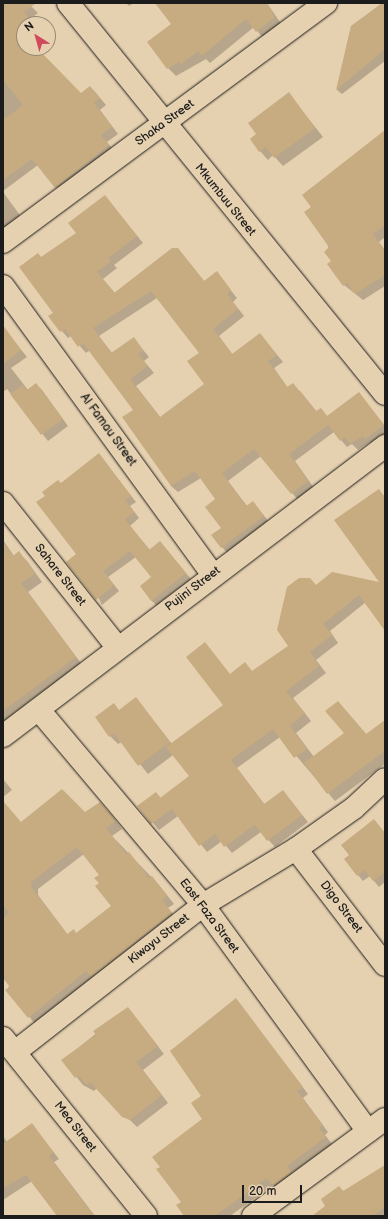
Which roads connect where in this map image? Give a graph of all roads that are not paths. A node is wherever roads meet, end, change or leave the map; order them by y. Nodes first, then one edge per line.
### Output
1 (68, 3) edge
2 (326, 3) edge
3 (162, 124) junction
4 (3, 242) edge
5 (3, 286) edge
6 (385, 394) edge
7 (385, 446) edge
8 (3, 503) edge
9 (212, 574) junction
10 (117, 647) junction
11 (39, 710) junction
12 (3, 736) edge
13 (385, 779) edge
14 (296, 849) junction
15 (202, 905) junction
16 (385, 965) edge
17 (9, 1045) edge
18 (376, 1125) edge
19 (146, 1216) edge
20 (253, 1216) edge

1 - 3 street, Mkumbuu Street
2 - 3 street, Shaka Street
3 - 4 street, Shaka Street
3 - 6 street, Mkumbuu Street
5 - 9 street, Al Famau Street
7 - 9 street, Pujini Street
8 - 10 street, Sahare Street
9 - 10 street, Pujini Street
10 - 11 street, Pujini Street
11 - 12 street, Pujini Street
11 - 15 street, East Faza Street
13 - 14 street, Kiwayu Street
14 - 15 street, Kiwayu Street
14 - 16 street, Digo Street
15 - 17 street, Kiwayu Street
15 - 18 street, East Faza Street
17 - 19 street, Mea Street
18 - 20 street

